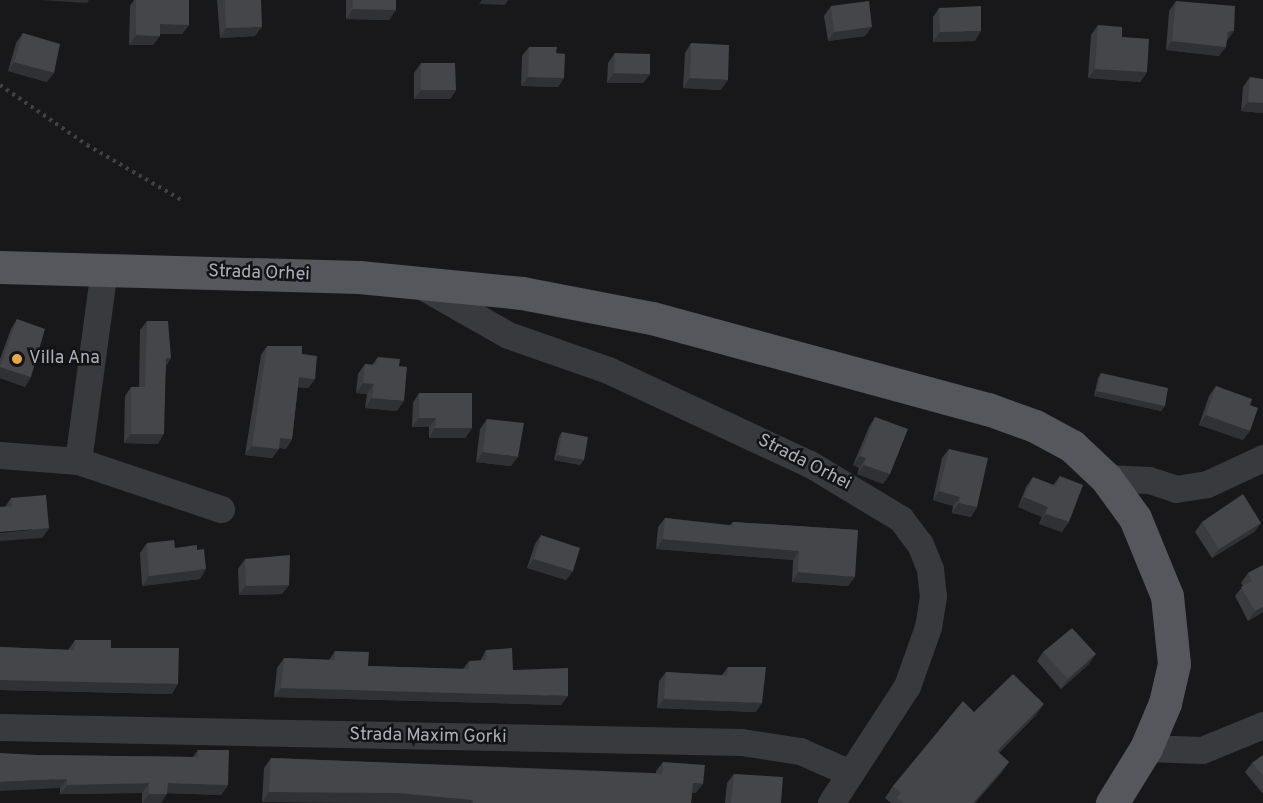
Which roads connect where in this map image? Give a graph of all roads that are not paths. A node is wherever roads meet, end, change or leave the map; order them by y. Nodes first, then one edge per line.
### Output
1 (0, 267) edge
2 (104, 268) junction
3 (414, 282) junction
4 (0, 455) edge
5 (1263, 458) edge
6 (78, 461) junction
7 (1106, 478) junction
8 (221, 509) dead end
9 (1263, 725) edge
10 (0, 727) edge
11 (1146, 748) junction
12 (850, 773) junction
13 (831, 803) edge
14 (1112, 803) edge

1 - 2 main road, Strada Orhei
2 - 3 main road, Strada Orhei
2 - 6 street
3 - 7 main road, Strada Orhei
3 - 12 street, Strada Orhei
4 - 6 street
5 - 7 street
6 - 8 street
7 - 11 main road, Strada Orhei
9 - 11 street
10 - 12 street, Strada Maxim Gorki
11 - 14 main road, Strada Orhei
12 - 13 street, Strada Orhei

